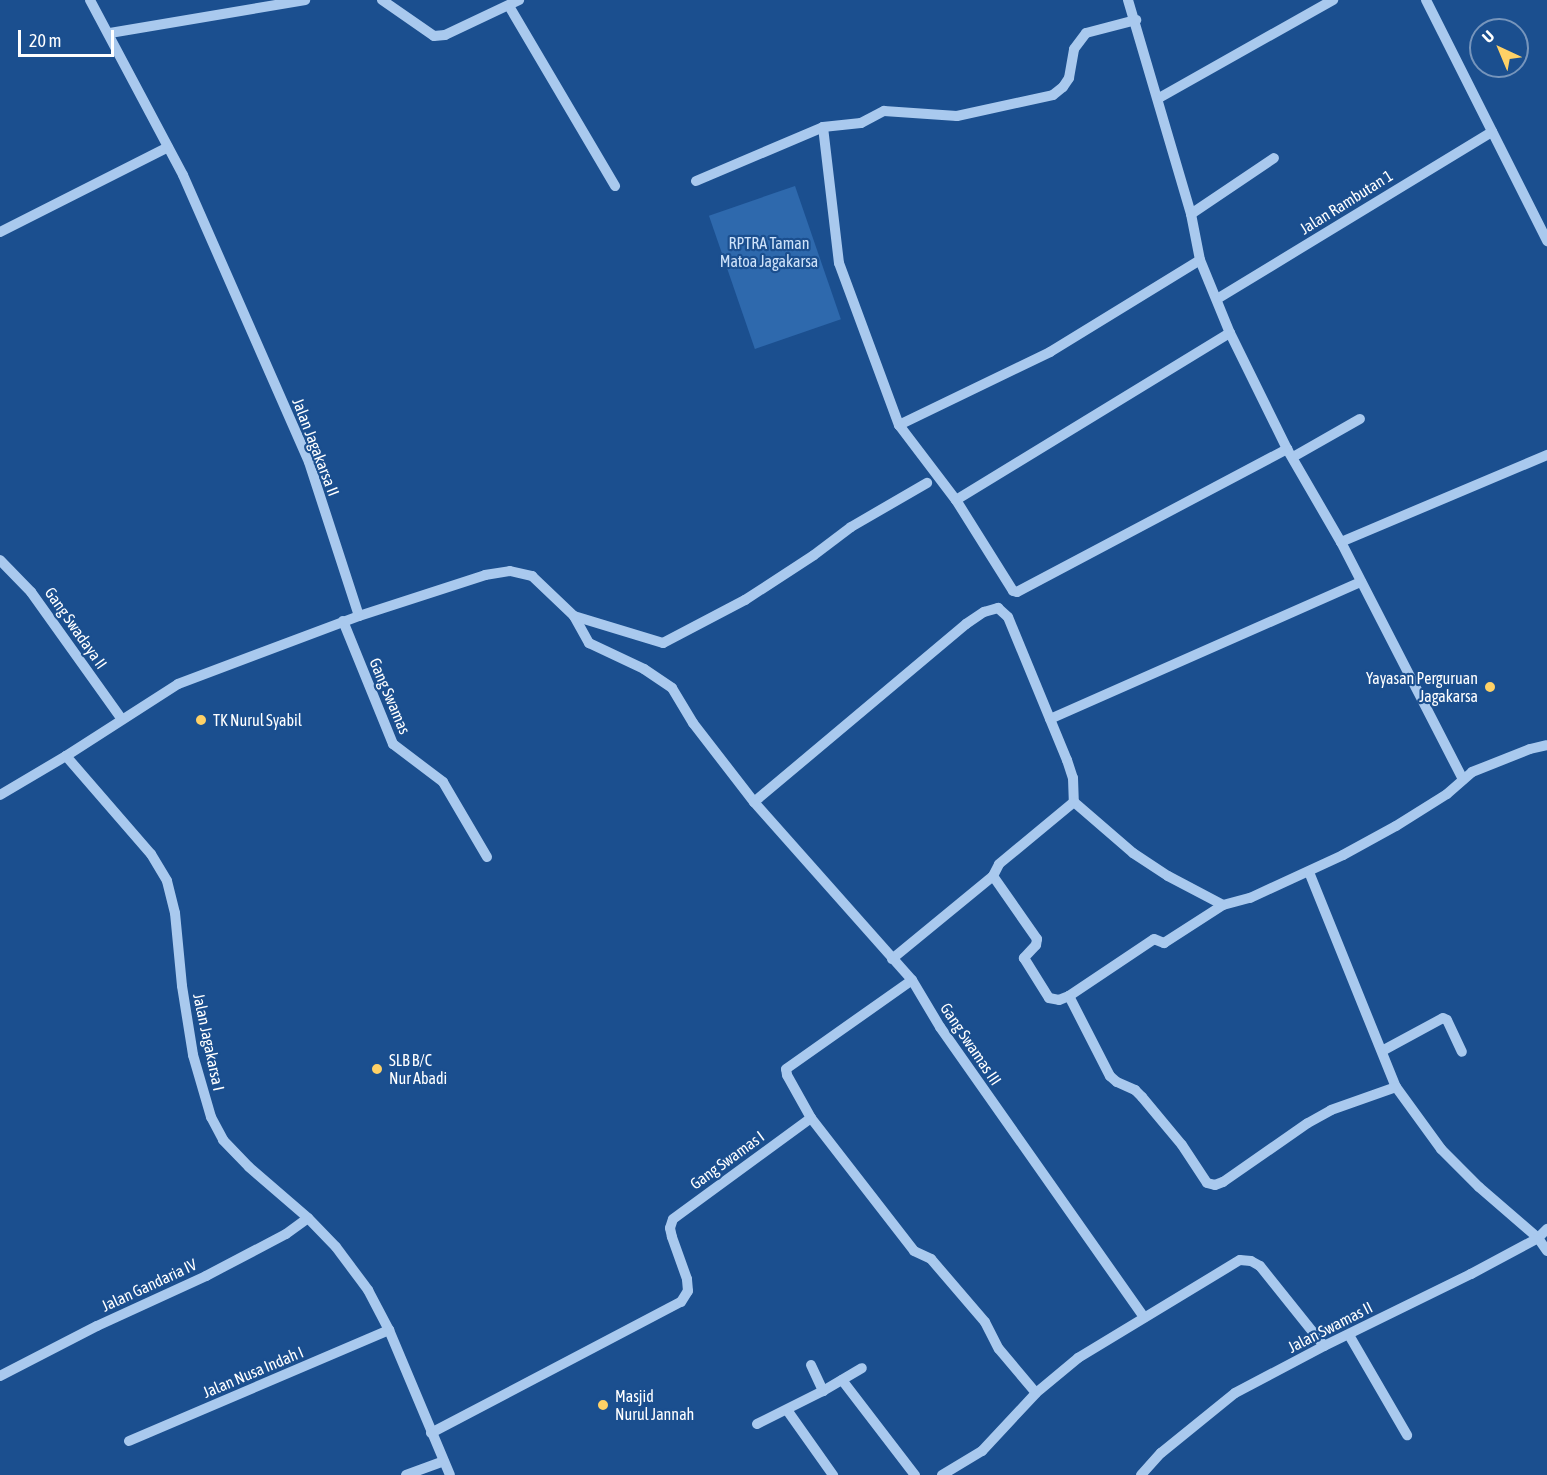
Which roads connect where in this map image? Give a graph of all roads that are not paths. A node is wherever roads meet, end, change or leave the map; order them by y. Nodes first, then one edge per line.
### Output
1 (90, 0) edge
2 (305, 0) edge
3 (381, 0) edge
4 (1128, 0) edge
5 (1333, 0) edge
6 (1426, 0) edge
7 (514, 3) edge
8 (1136, 20) junction
9 (110, 33) junction
10 (1159, 98) junction
11 (823, 127) junction
12 (1492, 132) junction
13 (168, 147) junction
14 (1274, 158) dead end
15 (696, 181) dead end
16 (615, 186) dead end
17 (1191, 214) junction
18 (0, 232) edge
19 (1547, 239) edge
20 (1200, 260) junction
21 (1217, 299) junction
22 (1230, 333) junction
23 (1360, 419) dead end
24 (899, 425) junction
25 (1290, 453) junction
26 (1547, 455) edge
27 (927, 483) dead end
28 (956, 501) junction
29 (1341, 542) junction
30 (0, 560) edge
31 (1361, 582) junction
32 (359, 616) junction
33 (574, 616) junction
34 (343, 621) junction
35 (121, 718) junction
36 (1050, 719) junction
37 (1547, 745) edge
38 (66, 756) junction
39 (1464, 779) junction
40 (0, 795) edge
41 (754, 802) junction
42 (1074, 802) junction
43 (487, 857) dead end
44 (1309, 872) junction
45 (993, 876) junction
46 (1223, 905) junction
47 (892, 959) junction
48 (912, 980) junction
49 (1069, 996) junction
50 (1383, 1051) junction
51 (1462, 1052) dead end
52 (1396, 1087) junction
53 (811, 1118) junction
54 (308, 1218) junction
55 (1547, 1229) edge
56 (1538, 1238) junction
57 (1547, 1251) edge
58 (1144, 1317) junction
59 (389, 1330) junction
60 (1349, 1335) junction
61 (1324, 1346) junction
62 (811, 1365) dead end
63 (862, 1368) dead end
64 (0, 1376) edge
65 (842, 1380) junction
66 (824, 1391) junction
67 (1036, 1393) junction
68 (788, 1410) junction
69 (757, 1424) dead end
70 (431, 1433) junction
71 (1407, 1435) dead end
72 (129, 1442) dead end
73 (444, 1461) junction
74 (406, 1475) edge
75 (450, 1475) edge
76 (833, 1475) edge
77 (915, 1475) edge
78 (942, 1475) edge
79 (1141, 1475) edge

1 - 9 street, Jalan Jagakarsa II
2 - 9 street
3 - 7 street
4 - 8 street
5 - 10 street
6 - 12 street
7 - 16 street
8 - 10 street
8 - 11 street
9 - 13 street, Jalan Jagakarsa II
10 - 17 street
11 - 15 street
11 - 24 street
12 - 19 street
12 - 21 street, Jalan Rambutan 1
13 - 18 street
13 - 32 street, Jalan Jagakarsa II
14 - 17 street
17 - 20 street
20 - 21 street
20 - 24 street
21 - 22 street
22 - 25 street
22 - 28 street
23 - 25 street
24 - 28 street
25 - 28 street
25 - 29 street
26 - 29 street
27 - 33 street
29 - 31 street
30 - 35 street, Gang Swadaya II
31 - 36 street
31 - 39 street
32 - 33 street
32 - 34 street
33 - 41 street, Gang Swamas III
34 - 35 street
34 - 43 street, Gang Swamas
35 - 38 street
36 - 41 street
36 - 42 street
37 - 39 street
38 - 40 street
38 - 54 street, Jalan Jagakarsa I
39 - 44 street
41 - 47 street, Gang Swamas III
42 - 45 street
42 - 46 street
44 - 46 street
44 - 50 street
45 - 47 street
45 - 49 street
46 - 49 street
47 - 48 street, Gang Swamas III
48 - 53 street
48 - 58 street, Gang Swamas III
49 - 52 street
50 - 51 street
50 - 52 street
52 - 56 street
53 - 67 street
53 - 70 street, Gang Swamas I
54 - 59 street, Jalan Jagakarsa I
54 - 64 street, Jalan Gandaria IV
55 - 56 street, Jalan Swamas II
56 - 57 street
56 - 60 street, Jalan Swamas II
58 - 61 street
58 - 67 street
59 - 70 street, Jalan Jagakarsa I
59 - 72 street, Jalan Nusa Indah I
60 - 61 street, Jalan Swamas II
60 - 71 street
61 - 79 street, Jalan Swamas II
62 - 66 street
63 - 65 street
65 - 66 street
65 - 77 street
66 - 68 street
67 - 78 street
68 - 69 street
68 - 76 street
70 - 73 street, Jalan Jagakarsa I
73 - 74 street
73 - 75 street, Jalan Jagakarsa I

